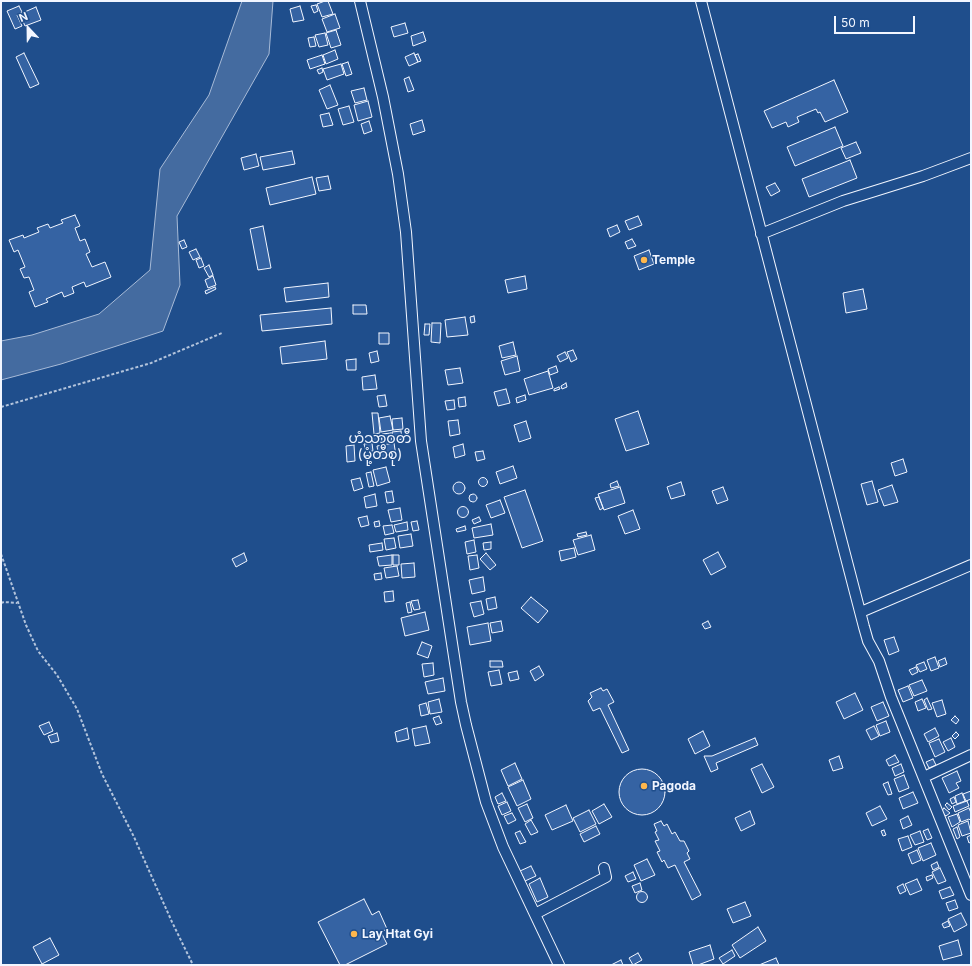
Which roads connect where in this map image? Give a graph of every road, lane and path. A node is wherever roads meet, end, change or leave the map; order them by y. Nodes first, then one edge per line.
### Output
1 (360, 1) edge
2 (701, 1) edge
3 (971, 158) edge
4 (761, 234) junction
5 (222, 333) dead end
6 (1, 407) edge
7 (1, 554) edge
8 (971, 565) edge
9 (1, 603) edge
10 (17, 603) junction
11 (861, 612) junction
12 (971, 755) edge
13 (924, 777) junction
14 (604, 868) dead end
15 (971, 896) edge
16 (535, 914) junction
17 (193, 965) edge
18 (559, 965) edge

1 - 16 street
2 - 4 street
3 - 4 street
4 - 11 street
5 - 6 path
7 - 10 path
8 - 11 street
9 - 10 path
10 - 17 path
11 - 13 street
12 - 13 street
13 - 15 street
14 - 16 street
16 - 18 street

